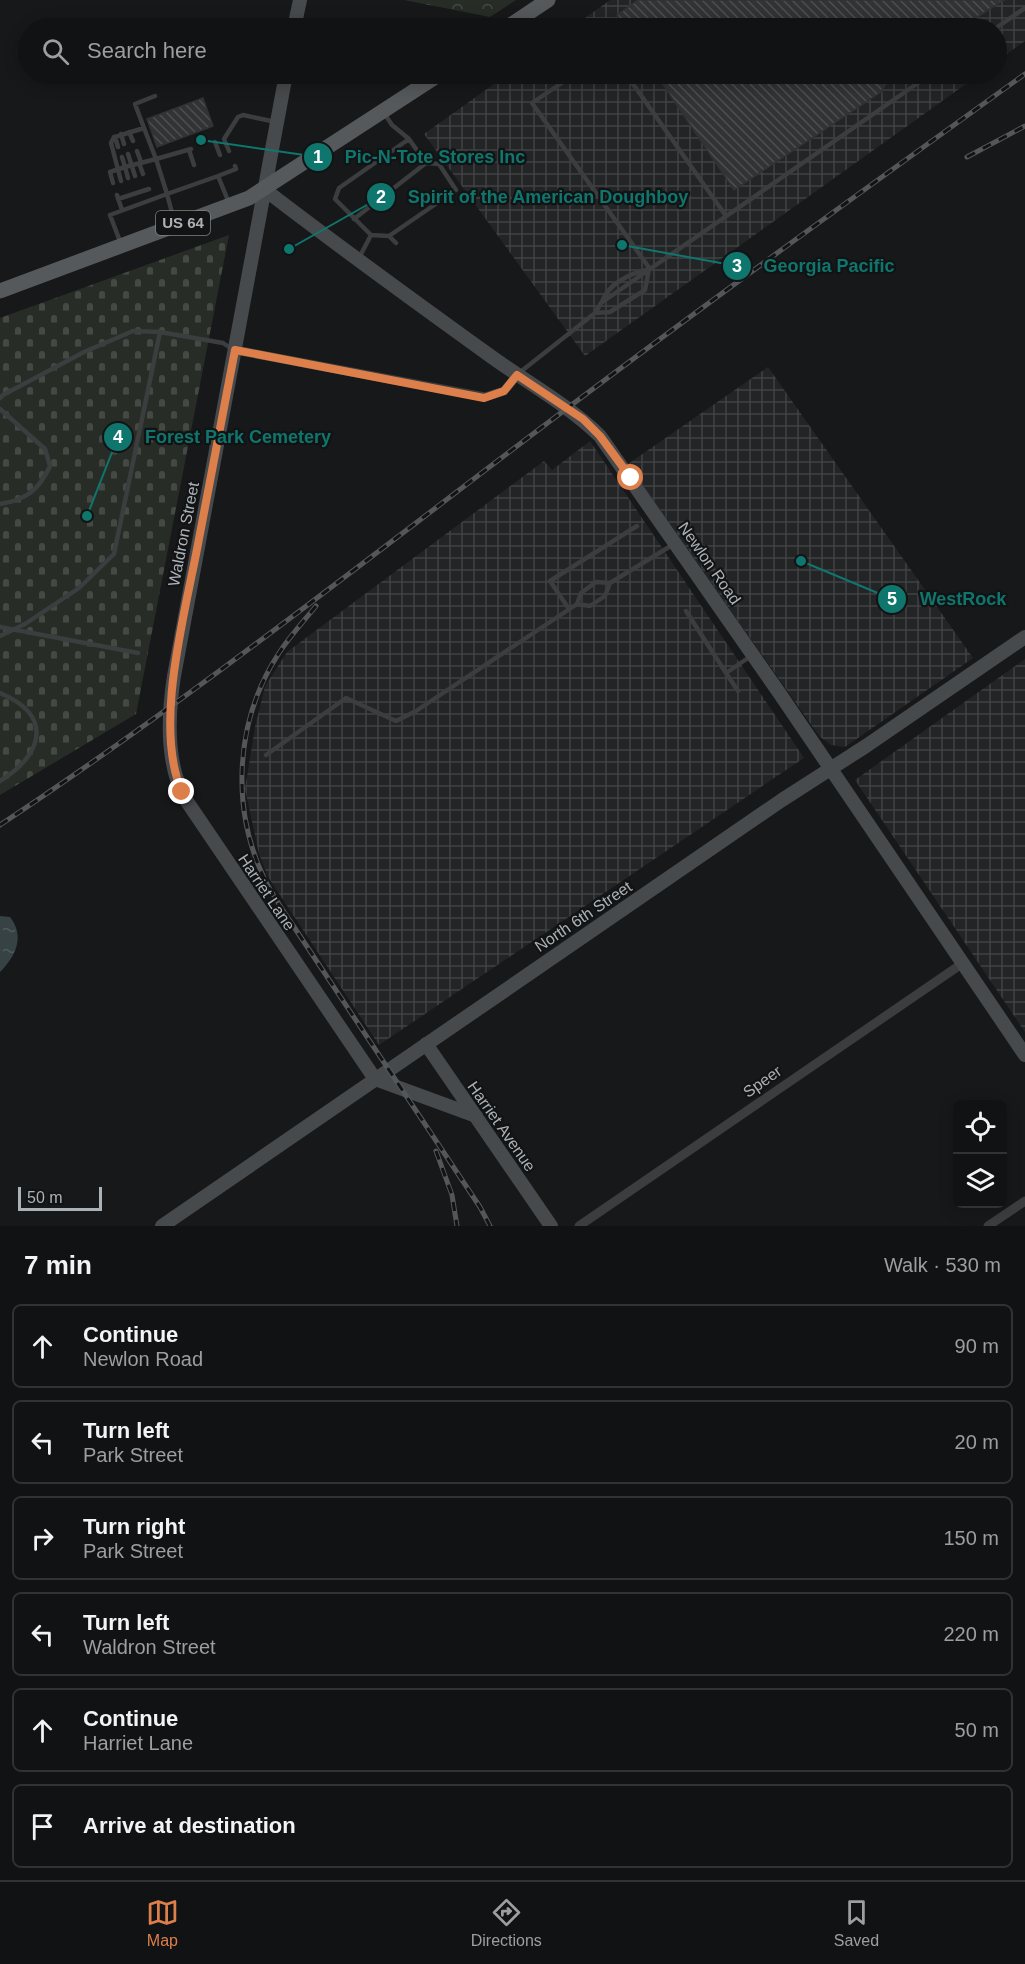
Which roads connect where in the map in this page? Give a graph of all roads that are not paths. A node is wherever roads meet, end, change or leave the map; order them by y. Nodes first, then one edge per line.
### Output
1 (299, 0) edge
2 (548, 0) edge
3 (1025, 8) edge
4 (296, 18) edge
5 (521, 18) edge
6 (1007, 20) edge
7 (284, 84) edge
8 (425, 84) edge
9 (560, 84) edge
10 (633, 84) edge
11 (917, 84) edge
12 (156, 96) dead end
13 (383, 111) junction
14 (277, 122) junction
15 (144, 128) junction
16 (129, 132) junction
17 (121, 134) junction
18 (114, 137) junction
19 (224, 139) junction
20 (409, 139) junction
21 (133, 141) dead end
22 (124, 144) dead end
23 (118, 147) dead end
24 (137, 151) dead end
25 (229, 151) dead end
26 (128, 154) dead end
27 (220, 154) dead end
28 (122, 157) dead end
29 (156, 159) junction
30 (140, 163) junction
31 (426, 163) junction
32 (131, 165) junction
33 (194, 165) dead end
34 (235, 166) dead end
35 (125, 167) junction
36 (117, 170) junction
37 (143, 174) dead end
38 (135, 176) dead end
39 (214, 176) junction
40 (128, 178) dead end
41 (121, 181) dead end
42 (113, 183) dead end
43 (264, 189) junction
44 (167, 194) junction
45 (153, 198) junction
46 (230, 205) junction
47 (122, 210) junction
48 (726, 216) junction
49 (354, 219) junction
50 (176, 226) junction
51 (371, 235) junction
52 (389, 236) junction
53 (396, 243) dead end
54 (122, 246) junction
55 (358, 261) junction
56 (649, 269) junction
57 (0, 291) edge
58 (595, 314) junction
59 (160, 332) junction
60 (235, 350) junction
61 (517, 375) junction
62 (0, 398) edge
63 (0, 409) edge
64 (0, 504) edge
65 (638, 526) dead end
66 (675, 543) junction
67 (610, 583) junction
68 (577, 604) junction
69 (569, 609) junction
70 (686, 611) dead end
71 (0, 627) edge
72 (11, 629) junction
73 (0, 636) edge
74 (1025, 637) edge
75 (138, 652) dead end
76 (753, 655) junction
77 (726, 673) junction
78 (738, 690) dead end
79 (0, 693) edge
80 (170, 709) joint
81 (266, 755) dead end
82 (831, 768) junction
83 (0, 781) edge
84 (963, 963) junction
85 (426, 1044) junction
86 (1025, 1055) edge
87 (375, 1079) junction
88 (476, 1116) junction
89 (1025, 1201) edge
90 (162, 1226) edge
91 (551, 1226) edge
92 (579, 1226) edge
93 (988, 1226) edge

1 - 4 street
2 - 5 main road
3 - 6 lane
7 - 14 street, Waldron Street
8 - 13 main road, US 64
9 - 56 lane
10 - 48 lane
11 - 48 lane
12 - 15 lane
13 - 20 lane
13 - 43 main road, US 64
14 - 19 lane
14 - 43 street, Waldron Street
15 - 16 lane
15 - 29 lane
16 - 17 lane
16 - 21 lane
17 - 18 lane
17 - 22 lane
18 - 23 lane
18 - 36 lane
19 - 25 lane
19 - 27 lane
20 - 31 lane
20 - 49 lane
24 - 30 lane
26 - 32 lane
28 - 35 lane
29 - 30 lane
29 - 33 lane
29 - 44 lane
30 - 32 lane
30 - 37 lane
31 - 49 lane
31 - 52 lane
32 - 35 lane
32 - 38 lane
34 - 39 lane
35 - 36 lane
35 - 40 lane
36 - 41 lane
36 - 42 lane
39 - 44 lane
39 - 46 lane
43 - 46 main road, US 64
43 - 55 street, Newlon Road
43 - 60 street, Waldron Street
44 - 45 lane
44 - 50 lane
45 - 47 lane
45 - 47 lane
46 - 50 main road, US 64
47 - 54 lane
48 - 56 lane
49 - 51 lane
50 - 54 main road, US 64
51 - 52 lane
51 - 55 lane
52 - 53 lane
54 - 57 main road, US 64
55 - 61 street, Newlon Road
56 - 58 lane
56 - 58 lane
58 - 61 lane
59 - 60 lane
59 - 62 lane
59 - 72 lane
60 - 61 street
60 - 80 street, Waldron Street
61 - 66 street, Newlon Road
63 - 64 lane
65 - 69 lane
66 - 67 lane
66 - 76 street, Newlon Road
67 - 68 lane
67 - 68 lane
68 - 69 lane
69 - 81 lane
70 - 77 lane
71 - 72 lane
72 - 73 lane
72 - 75 lane
74 - 82 street, North 6th Street
76 - 77 lane
76 - 82 street, Newlon Road
77 - 78 lane
79 - 83 lane
80 - 87 street, Harriet Lane
82 - 84 street, Newlon Road
82 - 85 street, North 6th Street
84 - 86 street, Newlon Road
84 - 92 street, Speer
85 - 87 street, North 6th Street
85 - 88 street, Harriet Avenue
87 - 88 street
87 - 90 street, North 6th Street
88 - 91 street, Harriet Avenue
89 - 93 street

